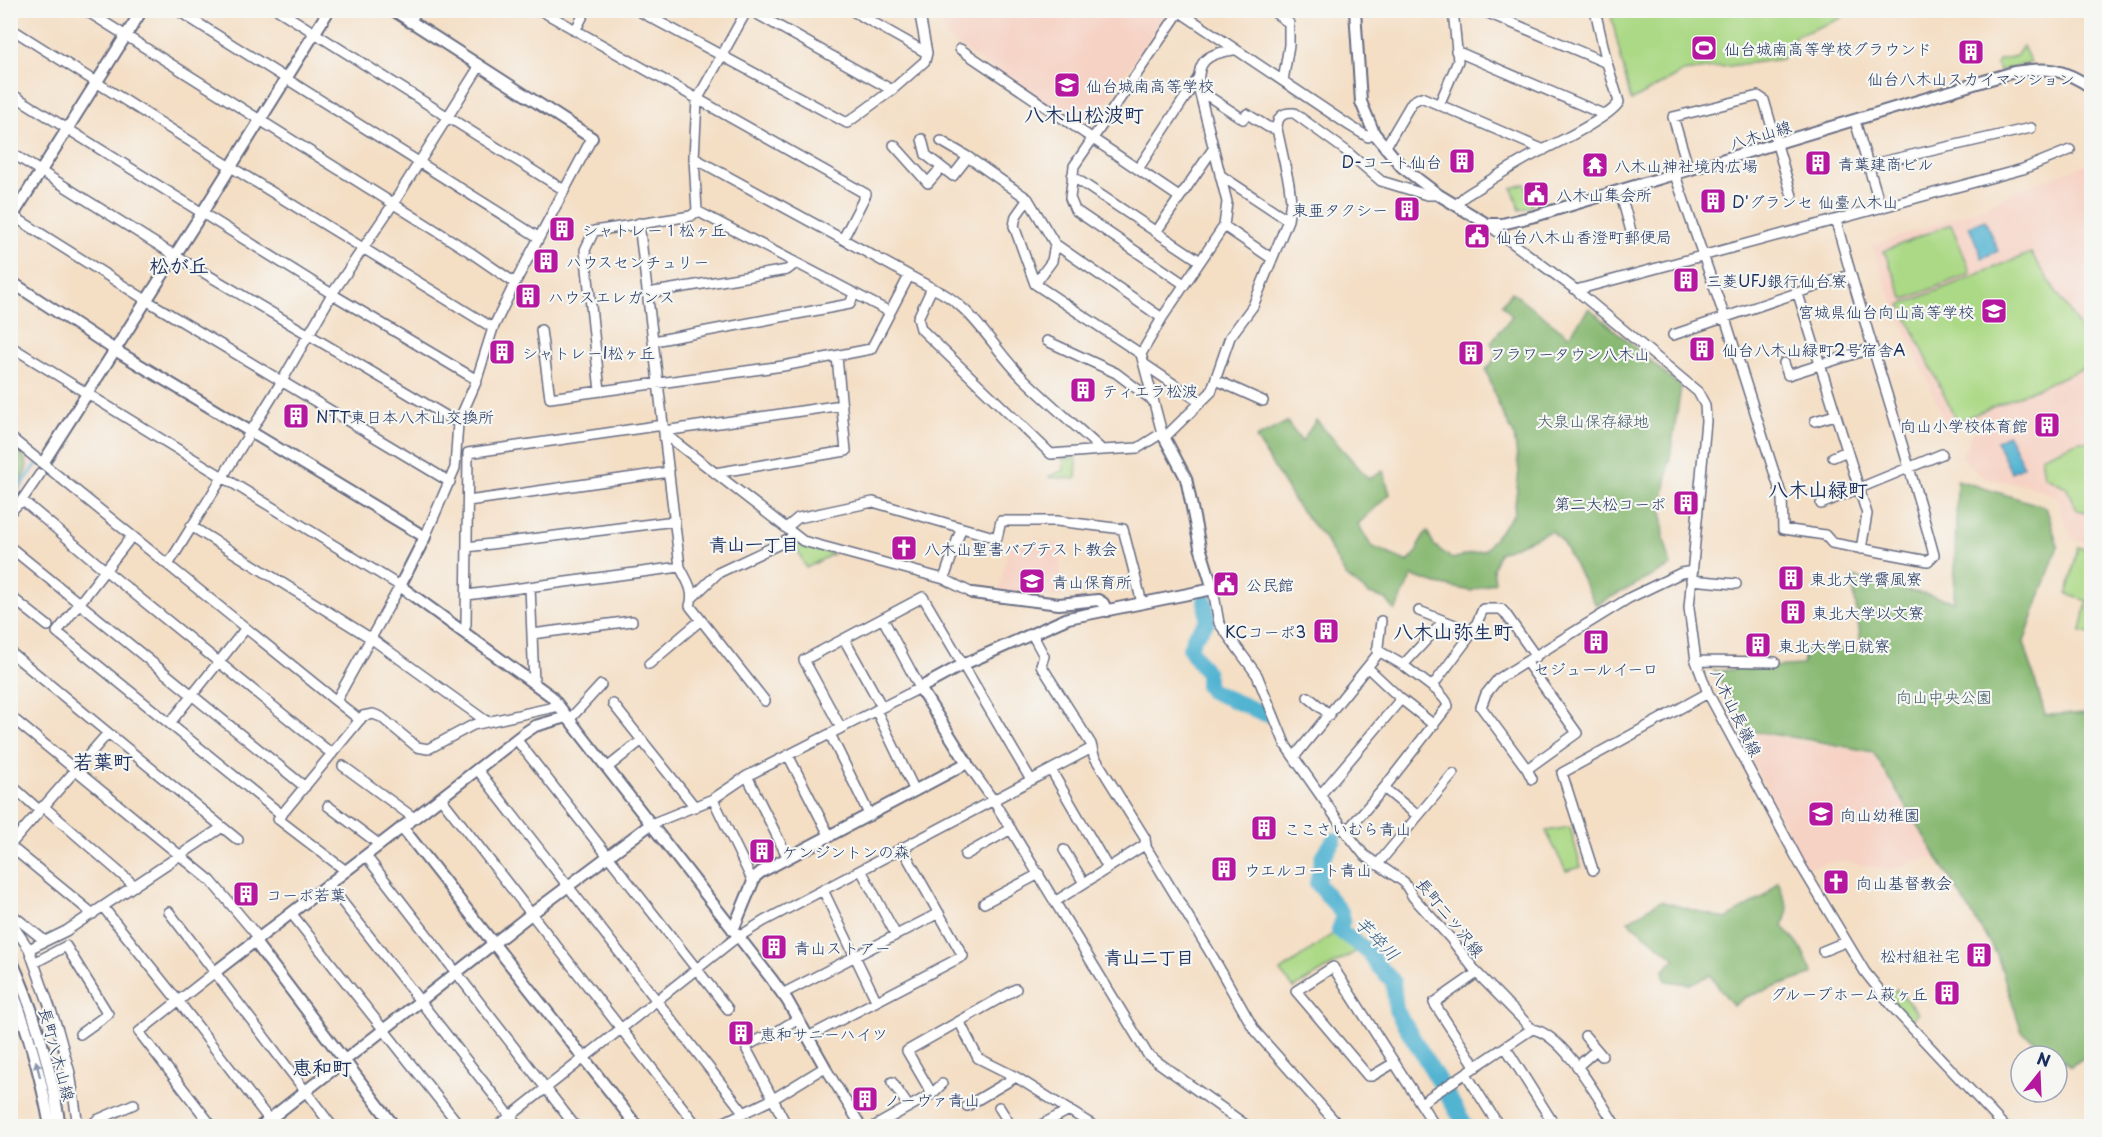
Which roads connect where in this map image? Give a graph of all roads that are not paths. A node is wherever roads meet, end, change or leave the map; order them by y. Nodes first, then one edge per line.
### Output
1 (85, 10) edge
2 (142, 10) edge
3 (177, 10) edge
4 (278, 10) edge
5 (329, 10) edge
6 (393, 10) edge
7 (417, 10) edge
8 (540, 10) edge
9 (586, 10) edge
10 (637, 10) edge
11 (748, 10) edge
12 (851, 10) edge
13 (919, 10) edge
14 (1271, 10) edge
15 (1355, 10) edge
16 (1453, 10) edge
17 (1481, 10) edge
18 (1595, 10) edge
19 (1178, 11) edge
20 (411, 22) junction
21 (10, 28) edge
22 (575, 31) junction
23 (314, 33) junction
24 (125, 36) junction
25 (960, 49) dead end
26 (1233, 50) junction
27 (1456, 51) junction
28 (927, 53) junction
29 (721, 56) junction
30 (1607, 63) junction
31 (479, 67) junction
32 (1198, 78) junction
33 (286, 79) junction
34 (1283, 81) junction
35 (98, 83) junction
36 (2091, 88) edge
37 (892, 90) junction
38 (1199, 90) junction
39 (10, 93) edge
40 (697, 100) junction
41 (1439, 105) junction
42 (1605, 115) junction
43 (447, 117) junction
44 (259, 120) junction
45 (1855, 121) junction
46 (2031, 128) dead end
47 (68, 129) junction
48 (1277, 129) junction
49 (1374, 133) junction
50 (592, 138) joint
51 (1093, 138) junction
52 (922, 139) dead end
53 (941, 141) dead end
54 (1777, 144) junction
55 (894, 145) dead end
56 (1385, 148) junction
57 (1213, 149) junction
58 (1544, 150) junction
59 (2070, 150) dead end
60 (10, 152) edge
61 (968, 157) junction
62 (694, 158) junction
63 (420, 163) junction
64 (1868, 165) junction
65 (231, 167) junction
66 (941, 168) junction
67 (1138, 169) junction
68 (1689, 170) junction
69 (41, 171) junction
70 (1675, 174) junction
71 (1220, 175) junction
72 (1072, 176) junction
73 (564, 190) junction
74 (1620, 191) junction
75 (1439, 195) junction
76 (1792, 196) dead end
77 (1179, 197) junction
78 (1028, 199) junction
79 (393, 204) junction
80 (1457, 204) junction
81 (1881, 208) junction
82 (697, 211) junction
83 (202, 213) junction
84 (11, 216) edge
85 (1287, 220) junction
86 (1836, 221) junction
87 (639, 223) junction
88 (1487, 224) junction
89 (1224, 226) junction
90 (1156, 232) junction
91 (1632, 235) dead end
92 (538, 237) junction
93 (843, 239) junction
94 (1055, 244) junction
95 (362, 248) junction
96 (174, 255) junction
97 (1704, 257) junction
98 (1271, 258) junction
99 (1200, 261) junction
100 (796, 263) junction
101 (1850, 275) junction
102 (909, 276) junction
103 (10, 281) edge
104 (514, 283) junction
105 (1035, 284) junction
106 (1184, 284) junction
107 (932, 288) junction
108 (1576, 290) junction
109 (648, 293) junction
110 (332, 294) junction
111 (854, 294) junction
112 (1798, 294) junction
113 (146, 300) junction
114 (890, 312) junction
115 (1162, 318) junction
116 (1725, 318) junction
117 (493, 328) junction
118 (541, 330) dead end
119 (308, 335) junction
120 (1673, 335) dead end
121 (654, 341) junction
122 (1047, 341) dead end
123 (10, 346) edge
124 (1873, 348) junction
125 (115, 350) junction
126 (1141, 354) junction
127 (837, 357) junction
128 (1784, 363) dead end
129 (1144, 364) junction
130 (1820, 366) junction
131 (477, 380) junction
132 (1216, 380) junction
133 (282, 381) junction
134 (658, 383) junction
135 (600, 391) junction
136 (87, 395) junction
137 (1152, 400) junction
138 (1263, 401) dead end
139 (1200, 402) junction
140 (842, 405) junction
141 (1835, 415) junction
142 (1815, 421) dead end
143 (458, 423) junction
144 (664, 430) junction
145 (250, 432) junction
146 (1163, 435) junction
147 (10, 437) edge
148 (1102, 450) junction
149 (1847, 452) junction
150 (1942, 454) dead end
151 (1833, 457) dead end
152 (1910, 466) junction
153 (41, 469) junction
154 (669, 472) junction
155 (715, 473) junction
156 (222, 477) junction
157 (450, 482) junction
158 (1859, 488) junction
159 (22, 500) junction
160 (468, 501) junction
161 (1821, 504) dead end
162 (10, 512) edge
163 (675, 521) junction
164 (191, 526) junction
165 (786, 528) junction
166 (961, 529) junction
167 (794, 534) junction
168 (132, 536) junction
169 (425, 537) junction
170 (10, 547) edge
171 (467, 547) junction
172 (1861, 549) junction
173 (168, 565) junction
174 (680, 567) junction
175 (105, 570) junction
176 (1692, 575) junction
177 (944, 579) junction
178 (1736, 584) dead end
179 (400, 586) junction
180 (530, 587) junction
181 (1213, 589) junction
182 (972, 593) joint
183 (466, 595) junction
184 (10, 596) edge
185 (693, 597) junction
186 (80, 603) junction
187 (1142, 603) junction
188 (1107, 611) junction
189 (1419, 611) dead end
190 (883, 619) junction
191 (701, 620) junction
192 (632, 621) dead end
193 (1381, 621) dead end
194 (1444, 621) junction
195 (48, 626) dead end
196 (246, 628) junction
197 (463, 632) junction
198 (1473, 632) junction
199 (532, 634) junction
200 (1032, 634) junction
201 (372, 639) junction
202 (844, 639) junction
203 (1377, 650) junction
204 (10, 652) edge
205 (1536, 657) junction
206 (1696, 661) junction
207 (1776, 662) dead end
208 (218, 663) junction
209 (1527, 663) junction
210 (649, 664) dead end
211 (962, 665) junction
212 (1404, 665) junction
213 (1368, 668) junction
214 (534, 683) junction
215 (601, 685) dead end
216 (920, 688) junction
217 (1436, 690) junction
218 (1708, 693) junction
219 (193, 694) junction
220 (1308, 697) dead end
221 (1401, 699) junction
222 (336, 701) junction
223 (765, 701) dead end
224 (613, 704) dead end
225 (559, 706) junction
226 (879, 708) junction
227 (1330, 715) junction
228 (10, 716) edge
229 (568, 718) junction
230 (360, 720) junction
231 (486, 721) junction
232 (170, 723) junction
233 (1434, 725) junction
234 (841, 728) junction
235 (108, 733) junction
236 (830, 734) junction
237 (516, 739) junction
238 (642, 740) junction
239 (1092, 748) junction
240 (332, 754) junction
241 (788, 756) junction
242 (1295, 756) junction
243 (967, 764) junction
244 (343, 766) dead end
245 (607, 768) junction
246 (477, 769) junction
247 (1527, 769) junction
248 (76, 770) junction
249 (1051, 770) junction
250 (1453, 774) dead end
251 (747, 776) junction
252 (1532, 779) dead end
253 (1031, 780) junction
254 (10, 784) edge
255 (305, 787) junction
256 (1384, 788) junction
257 (915, 791) junction
258 (1321, 794) junction
259 (440, 798) junction
260 (713, 799) junction
261 (993, 800) junction
262 (328, 806) dead end
263 (695, 807) junction
264 (41, 808) junction
265 (282, 815) junction
266 (870, 816) junction
267 (1418, 816) junction
268 (414, 818) junction
269 (651, 824) junction
270 (402, 827) junction
271 (221, 828) junction
272 (1011, 829) junction
273 (1347, 832) junction
274 (830, 837) junction
275 (238, 840) dead end
276 (1146, 844) junction
277 (380, 845) junction
278 (10, 846) edge
279 (902, 848) junction
280 (1064, 850) dead end
281 (608, 855) junction
282 (965, 855) dead end
283 (179, 856) junction
284 (366, 856) junction
285 (788, 858) junction
286 (1377, 865) junction
287 (1108, 868) junction
288 (861, 870) junction
289 (1593, 870) dead end
290 (346, 872) junction
291 (1039, 874) junction
292 (753, 882) junction
293 (1084, 883) junction
294 (329, 885) junction
295 (135, 886) junction
296 (568, 886) junction
297 (823, 890) junction
298 (1056, 902) junction
299 (984, 903) dead end
300 (104, 907) junction
301 (170, 912) dead end
302 (10, 913) edge
303 (291, 913) junction
304 (939, 913) junction
305 (93, 914) junction
306 (531, 914) junction
307 (10, 921) edge
308 (736, 934) junction
309 (896, 935) junction
310 (256, 940) junction
311 (45, 941) junction
312 (1845, 942) junction
313 (495, 944) junction
314 (29, 949) junction
315 (1823, 951) dead end
316 (854, 956) junction
317 (10, 957) edge
318 (34, 963) junction
319 (699, 969) junction
320 (215, 972) junction
321 (1477, 973) junction
322 (456, 974) junction
323 (10, 985) edge
324 (1016, 989) dead end
325 (783, 994) junction
326 (876, 1000) junction
327 (420, 1001) junction
328 (658, 1001) junction
329 (179, 1002) junction
330 (728, 1009) dead end
331 (797, 1019) junction
332 (960, 1023) junction
333 (1532, 1029) junction
334 (383, 1030) junction
335 (622, 1030) junction
336 (80, 1034) dead end
337 (1585, 1036) dead end
338 (808, 1037) junction
339 (1506, 1048) junction
340 (584, 1059) junction
341 (344, 1061) junction
342 (1394, 1063) junction
343 (1578, 1066) junction
344 (825, 1067) junction
345 (1476, 1067) junction
346 (1466, 1074) junction
347 (1016, 1077) junction
348 (892, 1082) dead end
349 (942, 1084) dead end
350 (546, 1090) junction
351 (306, 1091) junction
352 (932, 1094) junction
353 (772, 1099) junction
354 (1421, 1103) junction
355 (134, 1104) dead end
356 (967, 1106) dead end
357 (909, 1107) junction
358 (999, 1107) dead end
359 (1069, 1110) junction
360 (744, 1113) junction
361 (511, 1117) junction
362 (268, 1124) edge
363 (728, 1124) edge
364 (50, 1126) edge
365 (60, 1126) edge
366 (78, 1126) edge
367 (90, 1126) edge
368 (212, 1126) edge
369 (332, 1126) edge
370 (394, 1126) edge
371 (460, 1126) edge
372 (498, 1126) edge
373 (518, 1126) edge
374 (575, 1126) edge
375 (637, 1126) edge
376 (697, 1126) edge
377 (716, 1126) edge
378 (787, 1126) edge
379 (861, 1126) edge
380 (875, 1126) edge
381 (1011, 1126) edge
382 (1040, 1126) edge
383 (1094, 1126) edge
384 (1247, 1126) edge
385 (1339, 1126) edge
386 (1435, 1126) edge
387 (1499, 1126) edge
388 (1555, 1126) edge
389 (1616, 1126) edge
390 (2004, 1126) edge

1 - 24 street
2 - 24 street
3 - 33 street
4 - 23 street
5 - 23 street
6 - 20 street
7 - 20 street
8 - 22 street
9 - 22 street
10 - 29 street
11 - 29 street
11 - 37 street
12 - 28 street
13 - 28 street
14 - 34 street
15 - 49 street
16 - 27 street
17 - 30 street
18 - 30 street
19 - 26 street
19 - 51 street
20 - 31 street
21 - 35 street
22 - 40 street
23 - 33 street
23 - 43 street
24 - 35 street
24 - 44 street
25 - 51 street
26 - 32 street
26 - 34 street
27 - 41 street
27 - 42 street
28 - 37 street
29 - 37 street
29 - 40 street
30 - 42 street
31 - 43 street
31 - 50 street
32 - 38 street
32 - 67 street
33 - 44 street
33 - 63 street
34 - 49 street
35 - 47 street
35 - 65 street
36 - 45 street, 八木山線
38 - 48 street
38 - 57 street
39 - 47 street
40 - 62 street
40 - 93 street
41 - 56 street
41 - 58 street
42 - 58 street
43 - 63 street
43 - 73 street
44 - 65 street
44 - 79 street
45 - 54 street, 八木山線
45 - 64 street
46 - 64 street
47 - 69 street
47 - 83 street
48 - 75 street
48 - 85 street
49 - 56 street
50 - 73 street
51 - 67 street
51 - 72 street
52 - 66 street
53 - 61 street
54 - 68 street, 八木山線
54 - 68 street
54 - 76 street
55 - 66 street
56 - 75 street
57 - 71 street
57 - 77 street
58 - 80 street
59 - 81 street
60 - 69 street
61 - 66 street
61 - 78 street
62 - 82 street
62 - 93 street
63 - 79 street
63 - 92 street
64 - 81 street
65 - 83 street
65 - 95 street
67 - 77 street
68 - 70 street, 八木山線
69 - 84 street
69 - 96 street
70 - 74 street, 八木山線
70 - 97 street
71 - 85 street
71 - 89 street
72 - 90 street
72 - 106 street
73 - 92 street
74 - 88 street, 八木山線
74 - 91 street
75 - 80 street
77 - 90 street
78 - 94 street
78 - 105 street
79 - 95 street
79 - 104 street
80 - 88 street
81 - 86 street
82 - 87 street
82 - 100 street
83 - 96 street
83 - 110 street
84 - 113 street
85 - 98 street
86 - 97 street
86 - 101 street
87 - 109 street
87 - 135 street
88 - 108 street, 八木山長嶺線
89 - 98 street
89 - 99 street
90 - 99 street
92 - 104 street
93 - 102 street
94 - 105 street
94 - 115 street
95 - 110 street
95 - 117 street
96 - 113 street
96 - 119 street
97 - 108 street
97 - 116 street
98 - 132 street
99 - 106 street
100 - 109 street
100 - 111 street
101 - 112 street
101 - 124 street
102 - 107 street
102 - 114 street
103 - 125 street
104 - 117 street
105 - 126 street
106 - 115 street
107 - 148 street
107 - 148 street
108 - 176 street, 八木山長嶺線
109 - 121 street
110 - 119 street
110 - 131 street
111 - 114 street
111 - 121 street
112 - 116 street
112 - 130 street
113 - 125 street
113 - 133 street
114 - 127 street
115 - 126 street
116 - 120 street
116 - 172 street
117 - 131 street
118 - 135 street
119 - 133 street
119 - 143 street
121 - 134 street
122 - 137 street
123 - 136 street
124 - 130 street
124 - 152 street
125 - 136 street
125 - 145 street
126 - 129 street
127 - 134 street
127 - 140 street
128 - 130 street
129 - 137 street
129 - 139 street
130 - 141 street
131 - 143 street
132 - 138 street
132 - 139 street
133 - 145 street
133 - 157 street
134 - 135 street
134 - 144 street
136 - 153 street
136 - 156 street
137 - 146 street
139 - 146 street
140 - 144 street
140 - 155 street
141 - 142 street
141 - 149 street
143 - 157 street
144 - 154 street
144 - 155 street
144 - 160 street
145 - 156 street
145 - 169 street
146 - 148 street
146 - 181 street
147 - 153 street
149 - 151 street
149 - 158 street
150 - 152 street
152 - 158 street
152 - 172 street
153 - 159 street
153 - 168 street
154 - 160 street
154 - 163 street
155 - 165 street
156 - 164 street
156 - 179 street
157 - 169 street
158 - 161 street
158 - 172 street
159 - 162 street
159 - 175 street
160 - 171 street
163 - 171 street
163 - 174 street
164 - 173 street
164 - 201 street
165 - 166 street
165 - 167 street
166 - 177 street
166 - 187 street
167 - 177 street
167 - 185 street
168 - 173 street
168 - 175 street
169 - 179 street
170 - 186 street
171 - 183 street
173 - 196 street
174 - 180 street
174 - 185 street
175 - 186 street
175 - 208 street
176 - 178 street
176 - 205 street
176 - 206 street, 八木山長嶺線
177 - 182 street
179 - 197 street
179 - 201 street
180 - 183 street
180 - 199 street
181 - 187 street
181 - 242 street, 長町二ツ沢線
182 - 188 street
183 - 197 street
184 - 195 street
185 - 191 street
186 - 219 street
186 - 232 street
187 - 188 street
188 - 200 street
189 - 194 street
190 - 202 street
190 - 211 street
190 - 216 street
191 - 210 street
191 - 223 street
192 - 199 street
193 - 203 street
194 - 198 street
194 - 212 street
196 - 208 street
196 - 222 street
197 - 214 street
198 - 205 street
198 - 217 street
199 - 214 street
200 - 211 street
200 - 239 street
201 - 222 street
201 - 231 street
202 - 226 street
202 - 234 street
203 - 212 street
203 - 213 street
204 - 235 street
205 - 209 street
206 - 207 street
206 - 218 street, 八木山長嶺線
208 - 219 street
208 - 240 street
209 - 247 street
209 - 247 street
211 - 216 street
211 - 253 street
212 - 217 street
213 - 221 street
213 - 227 street
214 - 225 street
215 - 229 street
216 - 226 street
216 - 243 street
217 - 233 street
218 - 289 street
218 - 312 street, 八木山長嶺線
219 - 232 street
219 - 255 street
220 - 227 street
221 - 233 street
221 - 258 street
222 - 230 street
224 - 238 street
225 - 229 street
225 - 231 street
226 - 234 street
226 - 257 street
227 - 242 street
228 - 248 street
229 - 237 street
229 - 245 street
230 - 231 street
230 - 240 street
232 - 265 street
233 - 256 street
234 - 236 street
235 - 248 street
235 - 271 street
236 - 241 street
236 - 266 street
237 - 246 street
237 - 281 street
238 - 245 street
238 - 263 street
239 - 249 street
239 - 276 street
240 - 255 street
241 - 251 street
241 - 274 street
242 - 258 street, 長町二ツ沢線
243 - 257 street
243 - 261 street
244 - 268 street
245 - 269 street
246 - 259 street
246 - 296 street
247 - 252 street
248 - 264 street
248 - 283 street
249 - 253 street
249 - 287 street
250 - 267 street
251 - 260 street
251 - 285 street
253 - 261 street
254 - 264 street
255 - 265 street
256 - 267 street
256 - 273 street
257 - 266 street
258 - 273 street, 長町二ツ沢線
259 - 268 street
259 - 306 street
260 - 263 street
260 - 292 street
261 - 272 street
261 - 279 street
262 - 277 street
263 - 269 street
264 - 278 street
264 - 295 street
265 - 290 street
266 - 274 street
267 - 286 street
268 - 270 street
269 - 281 street
269 - 308 street
270 - 277 street
270 - 313 street
271 - 275 street
271 - 283 street
272 - 282 street
272 - 291 street
273 - 286 street, 長町二ツ沢線
274 - 285 street
276 - 287 street
276 - 385 street
277 - 284 street
278 - 305 street
279 - 288 street
279 - 304 street
280 - 293 street
281 - 296 street
281 - 319 street
283 - 295 street
283 - 310 street
284 - 290 street
284 - 322 street
285 - 292 street
286 - 321 street, 長町二ツ沢線
287 - 293 street
288 - 297 street
288 - 309 street
290 - 294 street
291 - 298 street
291 - 299 street
292 - 308 street
293 - 298 street
294 - 303 street
294 - 327 street
295 - 300 street
296 - 306 street
296 - 328 street
297 - 308 street
297 - 316 street
298 - 384 street
300 - 305 street
300 - 329 street
301 - 320 street
302 - 311 street
303 - 310 street
303 - 334 street
304 - 309 street
304 - 326 street
305 - 311 street
306 - 313 street
306 - 335 street
307 - 314 street
308 - 319 street
308 - 325 street
309 - 316 street
310 - 320 street
310 - 341 street
311 - 314 street
312 - 315 street
312 - 390 street, 八木山長嶺線
313 - 322 street
313 - 340 street
314 - 318 street
316 - 325 street
316 - 326 street
317 - 365 street, 長町八木山線
318 - 336 street
318 - 366 street
319 - 328 street
319 - 330 street
320 - 329 street
320 - 351 street
321 - 333 street, 長町二ツ沢線
321 - 345 street
322 - 327 street
322 - 350 street
364 -> 323 street
324 - 332 street
325 - 331 street
326 - 338 street
327 - 334 street
327 - 361 street
328 - 335 street
328 - 360 street
329 - 362 street
329 - 368 street
331 - 338 street
331 - 353 street
332 - 347 street
332 - 352 street
333 - 339 street
333 - 343 street, 長町二ツ沢線
334 - 341 street
334 - 371 street
335 - 340 street
335 - 376 street
337 - 343 street
338 - 344 street
339 - 345 street
339 - 388 street
340 - 350 street
340 - 375 street
341 - 351 street
341 - 370 street
342 - 342 street
342 - 354 street
343 - 389 street, 長町二ツ沢線
344 - 353 street
344 - 379 street
345 - 346 street
346 - 354 street
346 - 387 street
347 - 356 street
347 - 359 street
348 - 357 street
349 - 352 street
350 - 361 street
350 - 374 street
351 - 362 street
351 - 369 street
352 - 357 street
353 - 360 street
353 - 378 street
354 - 386 street
355 - 367 street
357 - 380 street
358 - 381 street
359 - 382 street
359 - 383 street
360 - 363 street
361 - 372 street
361 - 373 street
363 - 377 street

